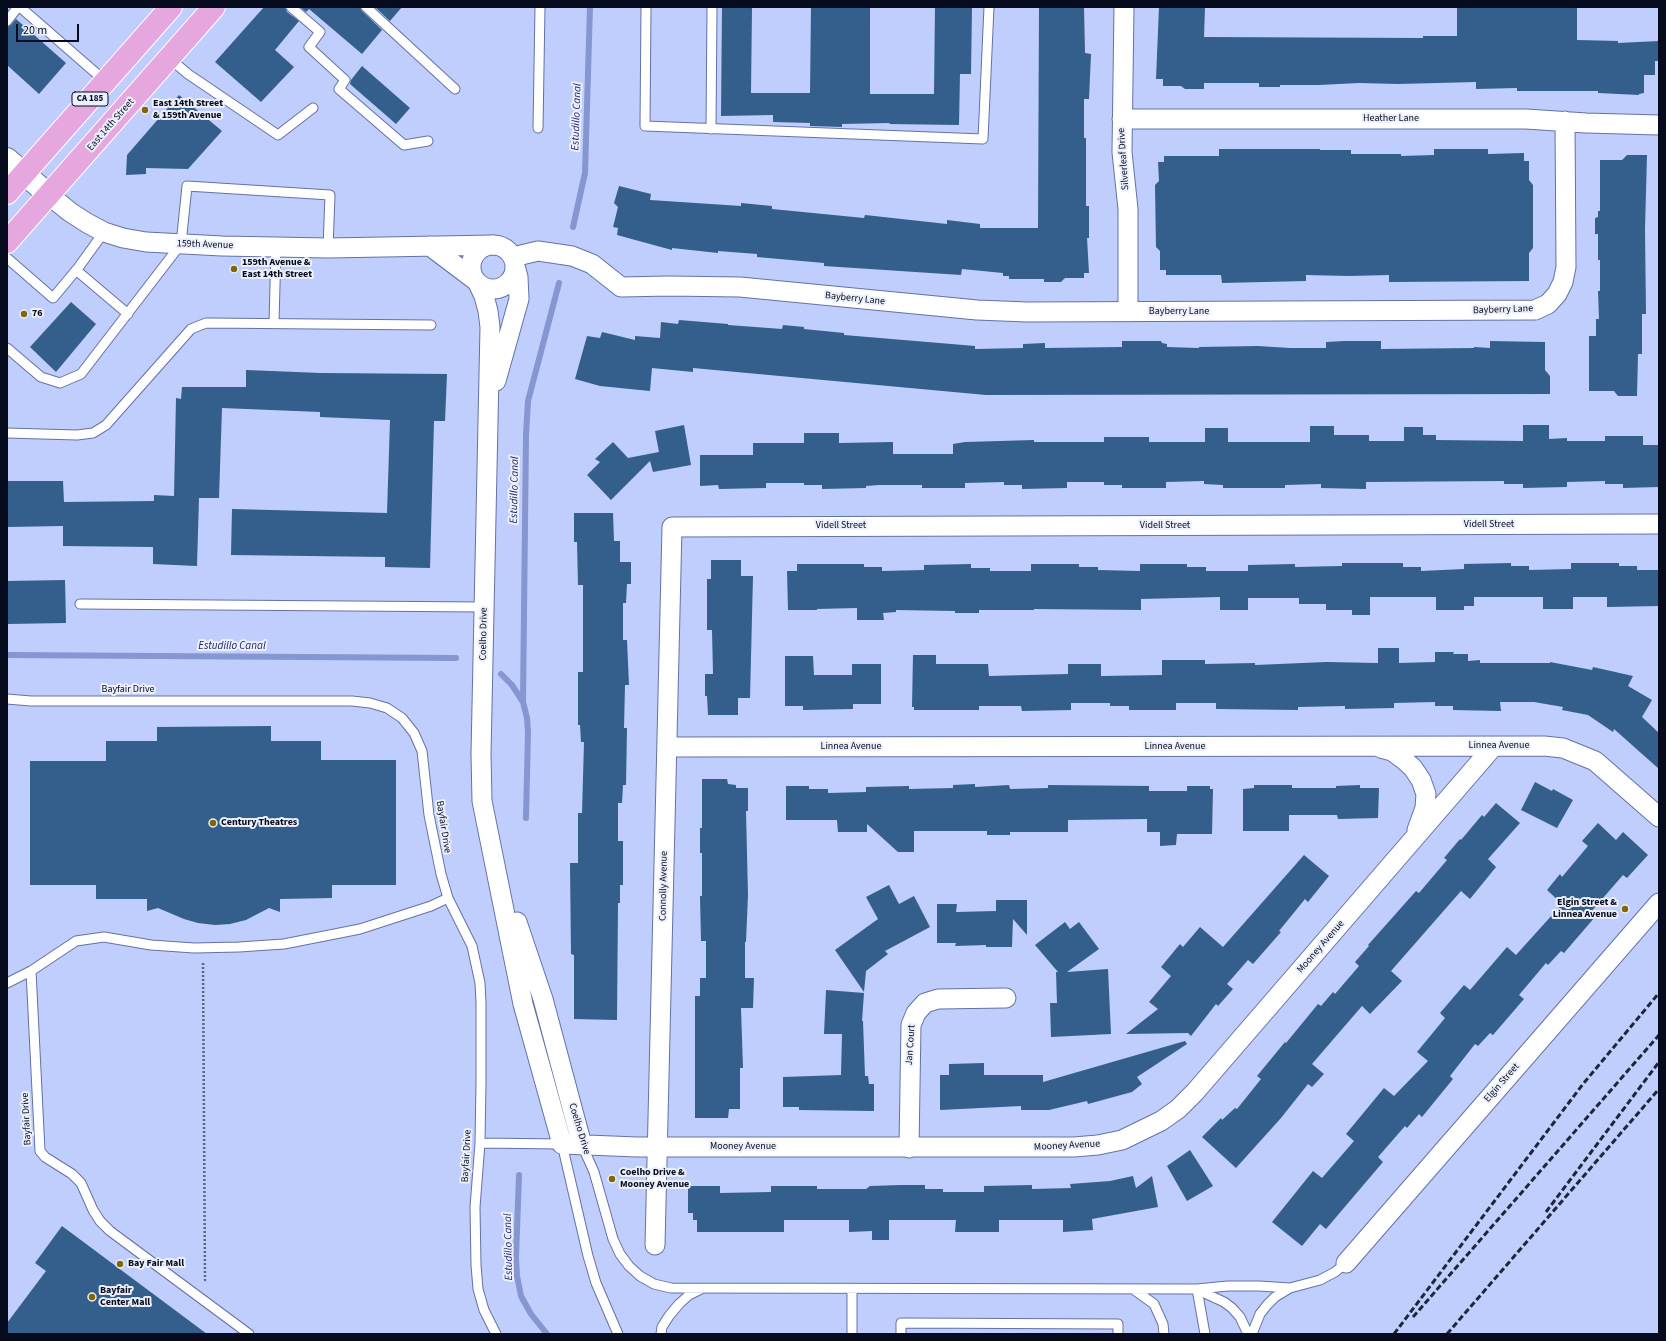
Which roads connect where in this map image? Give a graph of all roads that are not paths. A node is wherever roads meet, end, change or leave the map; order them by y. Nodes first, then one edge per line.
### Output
1 (19, 7) edge
2 (171, 7) edge
3 (214, 7) edge
4 (291, 7) edge
5 (366, 7) edge
6 (540, 7) edge
7 (646, 7) edge
8 (712, 7) edge
9 (989, 7) edge
10 (1124, 7) edge
11 (7, 21) edge
12 (169, 58) junction
13 (105, 81) junction
14 (456, 89) dead end
15 (313, 108) dead end
16 (1122, 119) junction
17 (1565, 121) junction
18 (1659, 125) edge
19 (538, 128) dead end
20 (711, 129) junction
21 (428, 141) dead end
22 (7, 159) edge
23 (24, 174) junction
24 (7, 193) edge
25 (49, 195) junction
26 (104, 232) junction
27 (7, 242) edge
28 (181, 244) junction
29 (494, 245) junction
30 (430, 246) junction
31 (276, 247) junction
32 (328, 248) junction
33 (7, 258) edge
34 (514, 262) junction
35 (76, 270) junction
36 (477, 281) junction
37 (1128, 312) junction
38 (128, 314) junction
39 (274, 323) junction
40 (431, 325) dead end
41 (7, 348) edge
42 (489, 416) junction
43 (7, 433) edge
44 (1659, 524) edge
45 (672, 527) joint
46 (80, 604) dead end
47 (484, 607) junction
48 (7, 699) edge
49 (1378, 746) junction
50 (1493, 746) junction
51 (667, 747) junction
52 (1659, 817) edge
53 (1413, 839) junction
54 (493, 852) junction
55 (448, 898) junction
56 (1659, 903) edge
57 (31, 971) junction
58 (7, 983) edge
59 (1006, 998) dead end
60 (480, 1143) junction
61 (562, 1144) junction
62 (582, 1145) junction
63 (658, 1147) junction
64 (909, 1148) junction
65 (655, 1245) dead end
66 (1346, 1262) joint
67 (1130, 1288) junction
68 (1290, 1288) junction
69 (702, 1289) junction
70 (852, 1289) junction
71 (1197, 1289) junction
72 (249, 1334) edge
73 (496, 1334) edge
74 (618, 1334) edge
75 (661, 1334) edge
76 (852, 1334) edge
77 (901, 1334) edge
78 (1118, 1334) edge
79 (1164, 1334) edge
80 (1205, 1334) edge
81 (1248, 1334) edge
82 (1252, 1334) edge

1 - 11 lane
1 - 13 lane
2 - 13 main road, CA 185
3 - 12 main road, East 14th Street / CA 185
4 - 21 lane
5 - 14 lane
6 - 19 lane
7 - 20 lane
8 - 20 lane
9 - 20 lane
10 - 16 street, Silverleaf Drive
12 - 15 lane
12 - 25 main road, East 14th Street / CA 185
13 - 23 main road, CA 185
16 - 17 street, Heather Lane
16 - 37 street, Silverleaf Drive
17 - 18 street, Heather Lane
17 - 37 street, Bayberry Lane
22 - 23 street, 159th Avenue
23 - 24 main road, CA 185
23 - 25 street, 159th Avenue
25 - 26 street, 159th Avenue
25 - 27 main road, East 14th Street / CA 185
26 - 28 street, 159th Avenue
26 - 35 lane
28 - 31 street, 159th Avenue
28 - 32 lane
28 - 38 lane
29 - 30 street, 159th Avenue
29 - 34 street
29 - 36 street
30 - 32 street, 159th Avenue
30 - 36 street
31 - 32 street, 159th Avenue
31 - 39 lane
33 - 35 lane
34 - 36 street
34 - 37 street, Bayberry Lane
34 - 42 street, Coelho Drive
35 - 38 lane
36 - 42 street, Coelho Drive
38 - 41 lane
39 - 40 lane
39 - 43 lane
42 - 47 street, Coelho Drive
44 - 45 street, Videll Street
45 - 51 street, Connolly Avenue
46 - 47 lane
47 - 54 street, Coelho Drive
48 - 55 lane, Bayfair Drive
49 - 50 street, Linnea Avenue
49 - 51 street, Linnea Avenue
49 - 53 street
50 - 52 street, Linnea Avenue
50 - 53 street, Mooney Avenue
51 - 63 street, Connolly Avenue
53 - 64 street, Mooney Avenue
54 - 61 street, Coelho Drive
54 - 62 street, Coelho Drive
55 - 57 lane
55 - 60 lane, Bayfair Drive
56 - 66 street, Elgin Street
57 - 58 lane
57 - 72 lane, Bayfair Drive
59 - 64 street, Jan Court
60 - 61 lane
60 - 73 lane, Bayfair Drive
61 - 62 street, Mooney Avenue
61 - 74 lane, Coelho Drive
62 - 63 street, Mooney Avenue
62 - 69 lane, Coelho Drive
63 - 64 street, Mooney Avenue
63 - 65 street, Connolly Avenue
66 - 68 lane
67 - 70 lane, Coelho Drive
67 - 71 lane, Coelho Drive
67 - 79 lane
68 - 71 lane, Coelho Drive
68 - 82 lane
69 - 70 lane, Coelho Drive
69 - 75 lane
70 - 76 lane
71 - 80 lane
71 - 81 lane
77 - 78 lane

